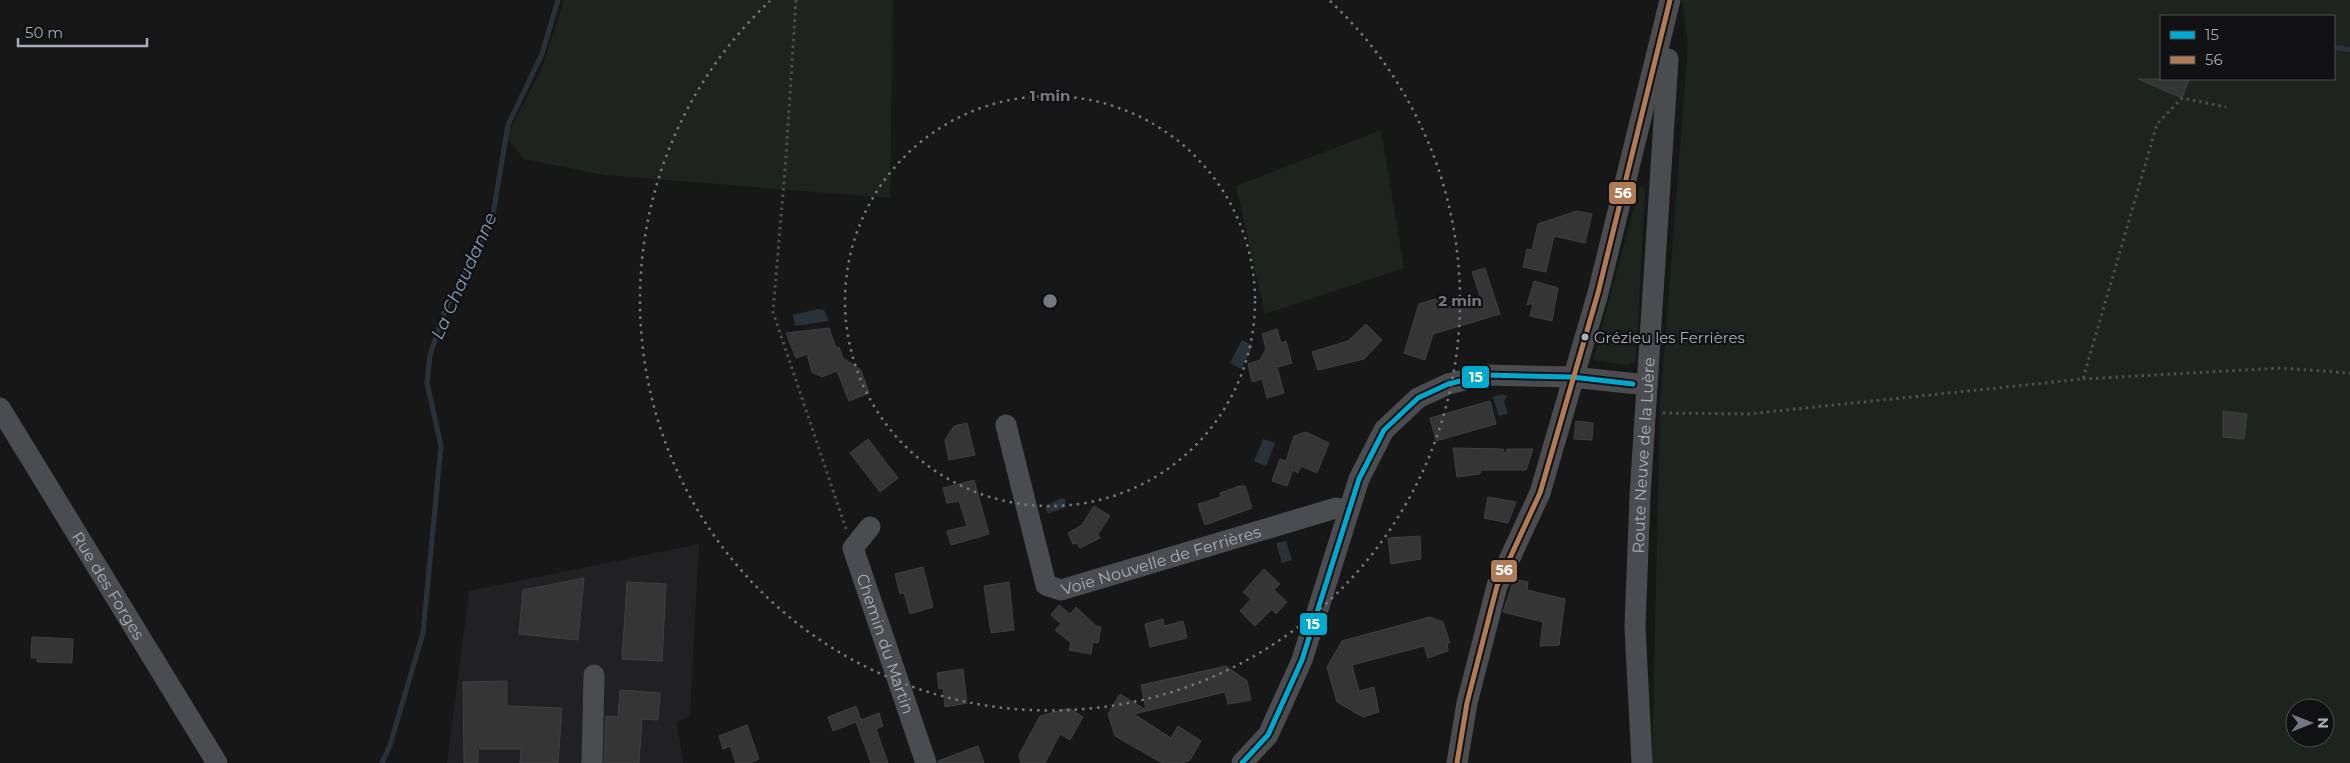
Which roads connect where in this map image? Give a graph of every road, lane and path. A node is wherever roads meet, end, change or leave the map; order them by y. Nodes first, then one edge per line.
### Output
1 (796, 0) edge
2 (1671, 0) edge
3 (2226, 106) dead end
4 (1660, 163) junction
5 (1627, 172) junction
6 (2350, 373) edge
7 (1572, 377) junction
8 (2083, 379) junction
9 (1647, 385) junction
10 (0, 408) edge
11 (1645, 412) junction
12 (1006, 425) dead end
13 (1348, 511) junction
14 (870, 527) dead end
15 (853, 548) junction
16 (594, 675) dead end
17 (217, 763) edge
18 (592, 763) edge
19 (926, 763) edge
20 (1242, 763) edge
21 (1457, 763) edge
22 (1642, 763) edge

1 - 15 path
2 - 4 street, Route Neuve de la Luère
2 - 5 street
3 - 8 path
4 - 5 street
4 - 9 street, Route Neuve de la Luère
5 - 7 street
6 - 8 path
7 - 9 street
7 - 13 street
7 - 21 street
8 - 11 path
9 - 11 street, Route Neuve de la Luère
10 - 17 street, Rue des Forges
11 - 22 street, Route Neuve de la Luère
12 - 13 street, Voie Nouvelle de Ferrières
13 - 20 street
14 - 15 street
15 - 19 street, Chemin du Martin
16 - 18 street

